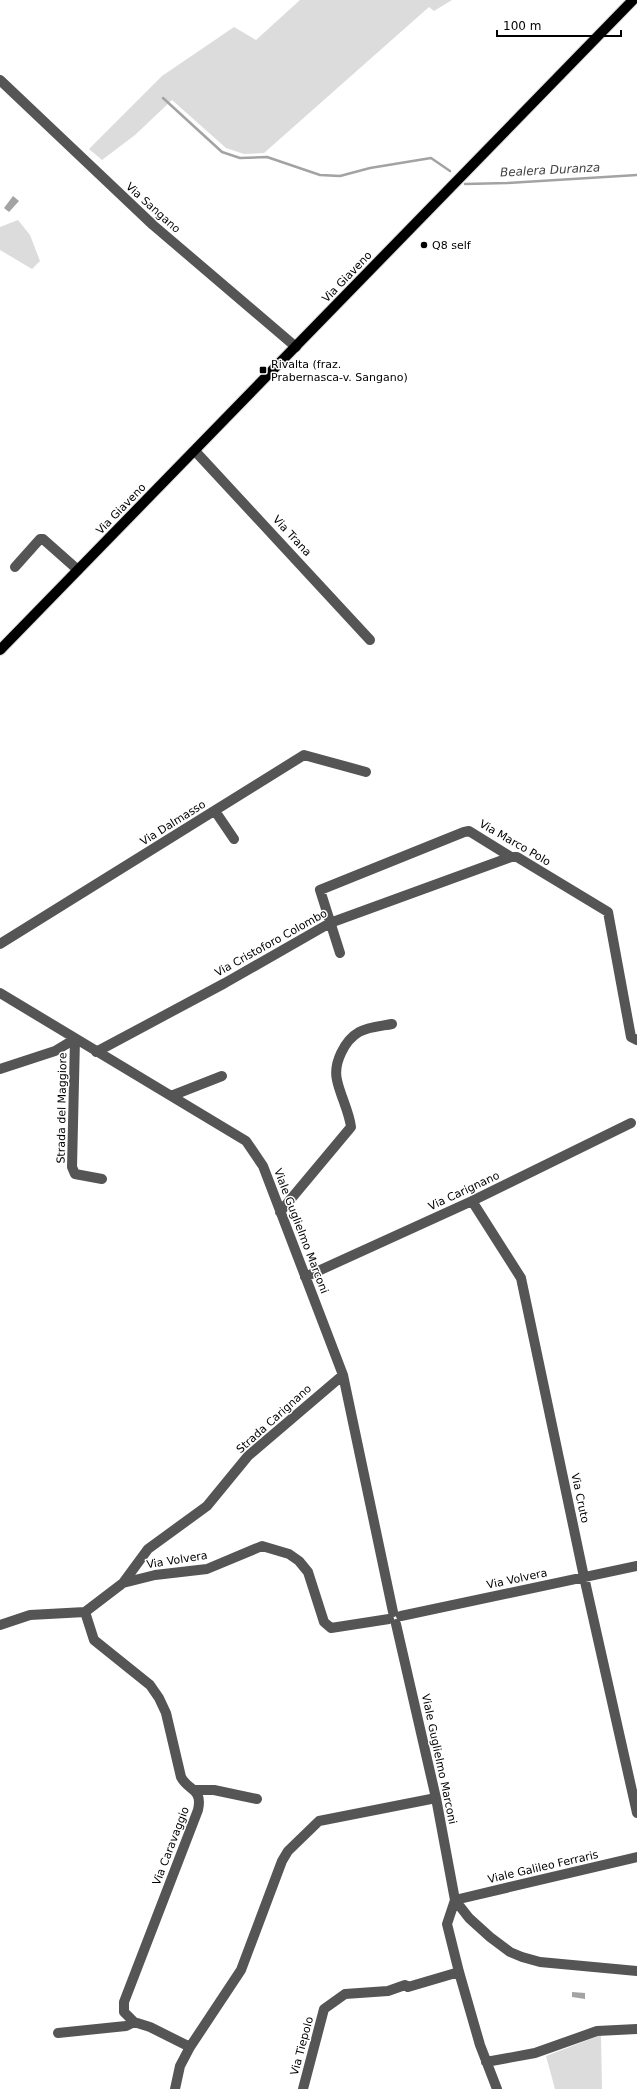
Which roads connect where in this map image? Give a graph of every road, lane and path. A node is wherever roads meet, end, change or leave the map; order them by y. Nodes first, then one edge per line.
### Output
1 (633, 0) edge
2 (0, 80) edge
3 (296, 347) junction
4 (195, 451) junction
5 (15, 566) dead end
6 (78, 570) junction
7 (370, 640) dead end
8 (0, 650) edge
9 (366, 772) dead end
10 (215, 811) junction
11 (234, 839) dead end
12 (511, 857) junction
13 (330, 923) junction
14 (0, 944) edge
15 (340, 952) dead end
16 (0, 993) edge
17 (392, 1024) dead end
18 (75, 1039) junction
19 (637, 1040) edge
20 (96, 1052) junction
21 (0, 1069) edge
22 (222, 1076) dead end
23 (172, 1096) junction
24 (631, 1123) dead end
25 (102, 1179) dead end
26 (472, 1201) junction
27 (280, 1212) junction
28 (305, 1277) junction
29 (343, 1375) junction
30 (637, 1566) edge
31 (584, 1577) junction
32 (123, 1583) junction
33 (85, 1612) junction
34 (395, 1617) junction
35 (0, 1625) edge
36 (195, 1790) junction
37 (436, 1798) junction
38 (256, 1799) dead end
39 (637, 1813) edge
40 (637, 1857) edge
41 (455, 1900) junction
42 (637, 1971) edge
43 (459, 1972) junction
44 (134, 2022) junction
45 (637, 2029) edge
46 (58, 2033) dead end
47 (190, 2046) junction
48 (486, 2062) junction
49 (175, 2089) edge
50 (303, 2089) edge
51 (497, 2089) edge

1 - 3 main road, Via Giaveno
2 - 3 street, Via Sangano
3 - 4 main road, Via Giaveno
4 - 6 main road, Via Giaveno
4 - 7 street, Via Trana
5 - 6 street
6 - 8 main road, Via Giaveno
9 - 10 street, Via Dalmasso
10 - 11 street
10 - 14 street, Via Dalmasso
12 - 13 street, Via Cristoforo Colombo
12 - 13 street, Via Marco Polo
12 - 19 street, Via Marco Polo
13 - 15 street, Via Marco Polo
13 - 20 street, Via Cristoforo Colombo
16 - 18 street, Viale Guglielmo Marconi
17 - 27 street
18 - 20 street, Viale Guglielmo Marconi
18 - 21 street
18 - 25 street, Strada del Maggiore
20 - 23 street, Viale Guglielmo Marconi
22 - 23 street
23 - 27 street, Viale Guglielmo Marconi
24 - 26 street, Via Carignano
26 - 28 street, Via Carignano
26 - 31 street, Via Cruto
27 - 28 street, Viale Guglielmo Marconi
28 - 29 street, Viale Guglielmo Marconi
29 - 32 street, Strada Carignano
29 - 34 street, Viale Guglielmo Marconi
30 - 31 street, Via Volvera
31 - 34 street, Via Volvera
31 - 39 street, Via Cruto
32 - 33 street, Via Volvera
32 - 34 street, Via Volvera
33 - 35 street
33 - 36 street
34 - 37 street, Viale Guglielmo Marconi
36 - 38 street
36 - 44 street, Via Caravaggio
37 - 41 street, Viale Guglielmo Marconi
37 - 47 street
40 - 41 street, Viale Galileo Ferraris
41 - 42 street
41 - 43 street
43 - 48 street
43 - 50 street, Via Tiepolo
44 - 46 street
44 - 47 street
45 - 48 street
47 - 49 street
48 - 51 street

